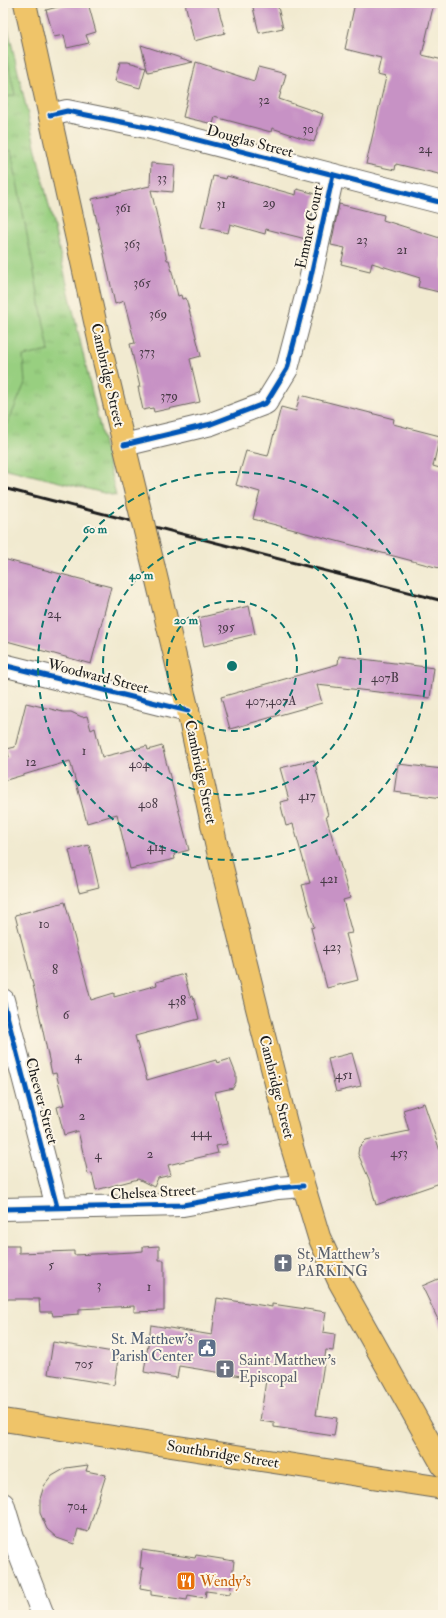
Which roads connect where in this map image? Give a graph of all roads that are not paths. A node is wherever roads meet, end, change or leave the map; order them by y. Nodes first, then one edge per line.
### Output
1 (25, 3) edge
2 (50, 115) junction
3 (332, 175) junction
4 (443, 203) edge
5 (124, 445) junction
6 (3, 665) edge
7 (188, 711) junction
8 (3, 1000) edge
9 (303, 1186) junction
10 (57, 1207) junction
11 (3, 1209) edge
12 (3, 1420) edge
13 (443, 1466) edge
14 (443, 1488) edge
15 (3, 1504) edge
16 (43, 1615) edge

1 - 2 main road, Cambridge Street
2 - 3 street, Douglas Street
2 - 5 main road, Cambridge Street
3 - 4 street, Douglas Street
3 - 5 street, Emmet Court
5 - 7 main road, Cambridge Street, bridge
6 - 7 street, Woodward Street
7 - 9 main road, Cambridge Street
8 - 10 street, Cheever Street
9 - 10 street, Chelsea Street
9 - 13 main road, Cambridge Street
10 - 11 street, Chelsea Street
12 - 14 main road, Southbridge Street
15 - 16 street

